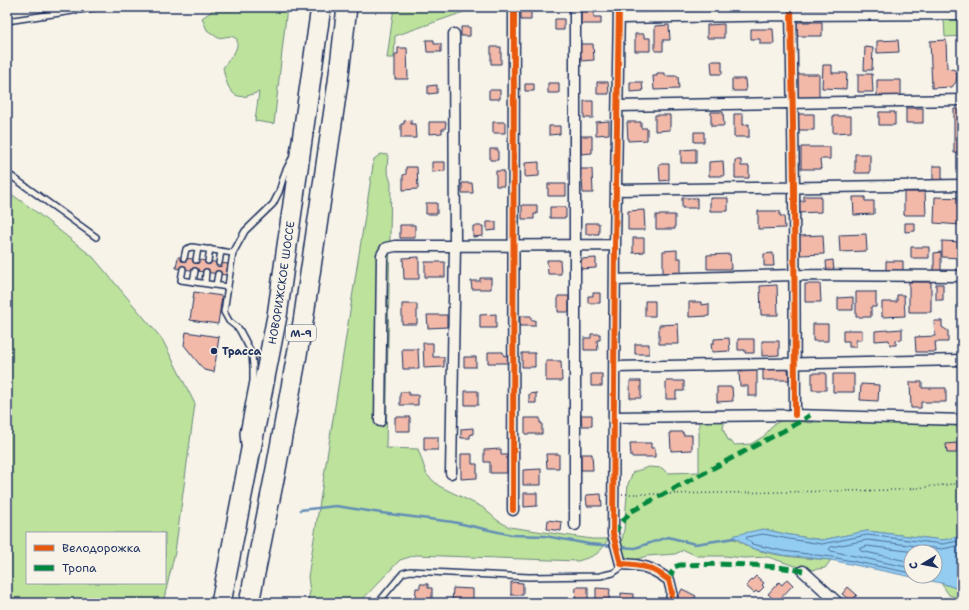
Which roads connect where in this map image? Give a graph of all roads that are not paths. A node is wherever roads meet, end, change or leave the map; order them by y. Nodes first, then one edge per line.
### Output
1 (99, 7) edge
2 (321, 7) edge
3 (347, 7) edge
4 (514, 7) edge
5 (575, 7) edge
6 (619, 7) edge
7 (791, 11) edge
8 (962, 14) edge
9 (619, 18) junction
10 (7, 21) edge
11 (454, 34) dead end
12 (962, 100) edge
13 (793, 103) junction
14 (618, 106) junction
15 (301, 142) junction
16 (7, 173) edge
17 (962, 185) edge
18 (794, 187) junction
19 (617, 190) junction
20 (96, 236) dead end
21 (455, 245) junction
22 (514, 245) junction
23 (575, 245) junction
24 (615, 245) junction
25 (198, 248) junction
26 (210, 249) junction
27 (221, 251) junction
28 (233, 253) junction
29 (184, 258) dead end
30 (196, 260) dead end
31 (208, 261) dead end
32 (220, 263) dead end
33 (183, 269) dead end
34 (195, 271) dead end
35 (206, 272) dead end
36 (218, 274) dead end
37 (795, 275) junction
38 (962, 276) edge
39 (615, 280) junction
40 (193, 282) junction
41 (205, 283) junction
42 (216, 285) junction
43 (228, 287) junction
44 (962, 360) edge
45 (795, 363) junction
46 (615, 367) junction
47 (795, 415) junction
48 (614, 417) junction
49 (962, 420) edge
50 (380, 421) dead end
51 (450, 473) dead end
52 (246, 476) junction
53 (513, 510) dead end
54 (575, 525) dead end
55 (621, 564) junction
56 (802, 571) dead end
57 (221, 603) edge
58 (248, 603) edge
59 (378, 603) edge
60 (671, 603) edge
61 (838, 603) edge

1 - 10 lane
2 - 15 highway, НОВОРИЖСКОЕ ШОССЕ / М-9
3 - 58 highway, М-9
4 - 22 street
5 - 23 street
6 - 9 street
7 - 8 street
7 - 9 street
7 - 13 street
9 - 14 street
11 - 21 street
12 - 13 street
13 - 14 street
13 - 18 street
14 - 19 street
15 - 28 lane
15 - 52 highway, НОВОРИЖСКОЕ ШОССЕ / М-9
16 - 20 lane
17 - 18 street
18 - 19 street
18 - 37 street
19 - 24 street
21 - 22 street
21 - 50 street
21 - 51 street
22 - 23 street
22 - 53 street
23 - 24 street
23 - 54 street
24 - 39 street
25 - 26 lane
25 - 29 lane
25 - 30 lane
26 - 27 lane
26 - 31 lane
27 - 28 lane
27 - 32 lane
28 - 43 lane
33 - 40 lane
34 - 40 lane
35 - 41 lane
36 - 42 lane
37 - 38 street
37 - 39 street
37 - 45 street
39 - 46 street
40 - 41 lane
41 - 42 lane
42 - 43 lane
43 - 52 lane
44 - 45 street
45 - 46 street
45 - 47 street
46 - 48 street
47 - 48 street
47 - 49 street
48 - 55 street
52 - 57 highway, НОВОРИЖСКОЕ ШОССЕ / М-9
55 - 59 lane
55 - 60 street
56 - 61 street

